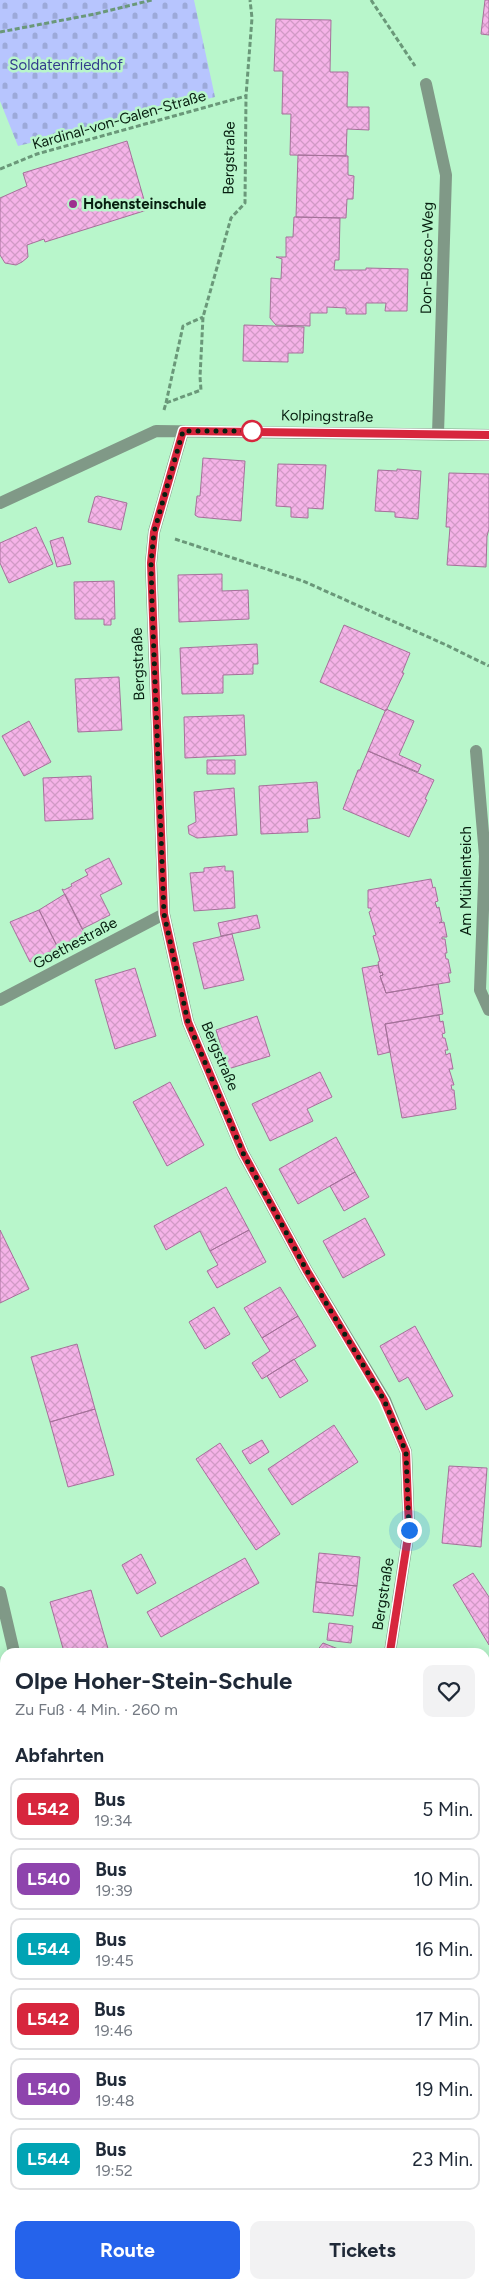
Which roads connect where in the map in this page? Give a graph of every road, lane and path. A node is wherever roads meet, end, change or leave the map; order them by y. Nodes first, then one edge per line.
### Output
1 (152, 0) edge
2 (250, 0) edge
3 (371, 0) edge
4 (0, 32) edge
5 (426, 84) joint
6 (246, 96) junction
7 (0, 169) edge
8 (203, 317) junction
9 (166, 403) junction
10 (156, 431) junction
11 (183, 431) junction
12 (438, 434) junction
13 (489, 435) edge
14 (0, 503) edge
15 (154, 532) junction
16 (489, 666) edge
17 (476, 751) dead end
18 (164, 914) junction
19 (0, 1000) edge
20 (489, 1010) edge
21 (0, 1592) edge
22 (13, 1648) edge
23 (391, 1648) edge

1 - 4 path
2 - 6 path, Bergstraße
3 - 5 path
5 - 12 street, Don-Bosco-Weg
6 - 7 path, Kardinal-von-Galen-Straße
6 - 8 path, Bergstraße
8 - 9 path
8 - 9 path, Bergstraße
9 - 10 path
10 - 11 street, Kolpingstraße
10 - 14 street, Kolpingstraße
11 - 12 street, Kolpingstraße
11 - 15 street, Bergstraße
12 - 13 street, Kolpingstraße
15 - 16 path
15 - 18 street, Bergstraße
17 - 20 street, Am Mühlenteich
18 - 19 street, Goethestraße
18 - 23 street, Bergstraße
21 - 22 street

